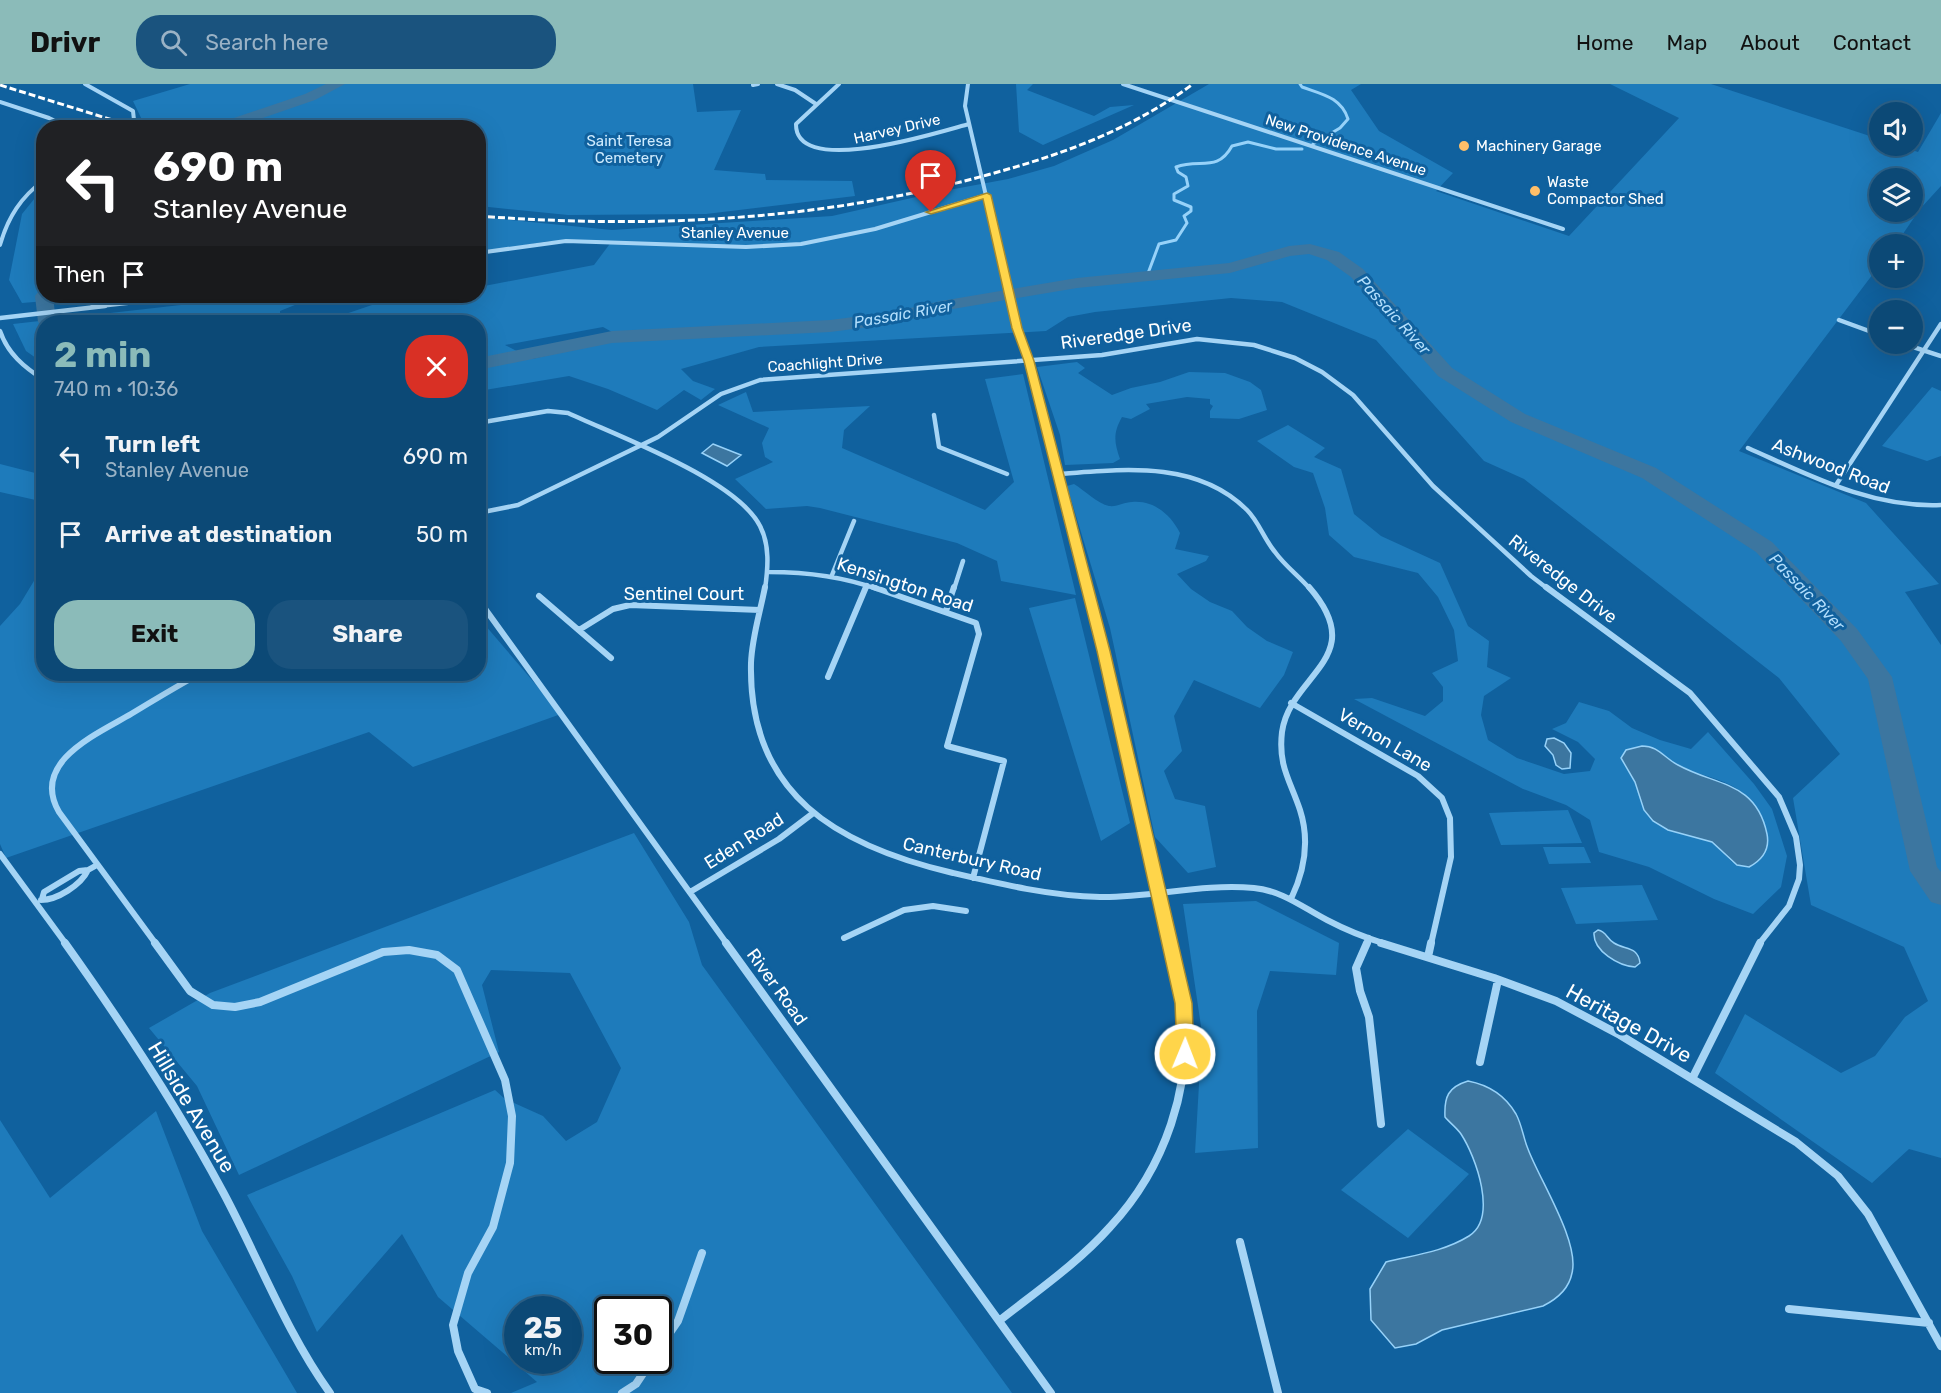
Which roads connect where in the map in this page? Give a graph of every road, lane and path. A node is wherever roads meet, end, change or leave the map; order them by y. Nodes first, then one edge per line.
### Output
1 (88, 84) edge
2 (758, 84) edge
3 (777, 84) edge
4 (839, 84) edge
5 (968, 84) edge
6 (1123, 84) edge
7 (753, 85) edge
8 (0, 102) edge
9 (816, 104) junction
10 (53, 120) edge
11 (134, 120) edge
12 (969, 124) junction
13 (36, 186) edge
14 (987, 195) junction
15 (1563, 229) dead end
16 (0, 245) edge
17 (486, 252) edge
18 (132, 303) edge
19 (0, 318) edge
20 (1839, 320) dead end
21 (1941, 324) edge
22 (0, 331) edge
23 (1869, 331) edge
24 (1923, 351) joint
25 (1921, 354) edge
26 (1941, 356) edge
27 (1029, 361) junction
28 (36, 375) edge
29 (934, 415) dead end
30 (486, 421) edge
31 (640, 446) junction
32 (1748, 448) dead end
33 (1006, 474) dead end
34 (1059, 474) junction
35 (1836, 485) junction
36 (1941, 505) edge
37 (486, 512) edge
38 (854, 521) dead end
39 (963, 561) dead end
40 (769, 572) junction
41 (832, 575) junction
42 (867, 585) junction
43 (539, 596) dead end
44 (486, 610) edge
45 (760, 610) junction
46 (946, 611) junction
47 (579, 630) junction
48 (611, 658) dead end
49 (828, 678) dead end
50 (187, 681) edge
51 (1291, 703) junction
52 (812, 814) junction
53 (0, 854) edge
54 (97, 865) junction
55 (973, 878) junction
56 (690, 892) junction
57 (1159, 894) junction
58 (1291, 899) junction
59 (39, 901) junction
60 (966, 911) dead end
61 (844, 938) dead end
62 (1369, 938) junction
63 (1428, 957) junction
64 (1498, 980) junction
65 (1480, 1062) dead end
66 (1692, 1079) junction
67 (1381, 1124) dead end
68 (1240, 1242) dead end
69 (702, 1253) dead end
70 (1789, 1309) dead end
71 (999, 1321) junction
72 (1929, 1323) junction
73 (672, 1330) edge
74 (1941, 1346) edge
75 (643, 1374) edge
76 (330, 1393) edge
77 (487, 1393) edge
78 (622, 1393) edge
79 (1051, 1393) edge
80 (1278, 1393) edge

1 - 11 street
2 - 7 street
3 - 9 street
4 - 9 street, Harvey Drive
5 - 12 street
6 - 15 street, New Providence Avenue
8 - 10 street
9 - 12 street, Harvey Drive
12 - 14 street
13 - 16 street
14 - 17 street, Stanley Avenue
14 - 27 street
18 - 19 street
20 - 23 street
21 - 24 street
22 - 28 street
24 - 26 street
25 - 35 street
27 - 31 street, Coachlight Drive
27 - 34 street
27 - 66 street, Riveredge Drive
29 - 33 street
30 - 31 street, Canterbury Road
31 - 37 street
31 - 40 street, Canterbury Road
32 - 35 street, Ashwood Road
34 - 51 street
34 - 57 street
35 - 36 street, Ashwood Road
38 - 41 street
39 - 46 street
40 - 41 street, Kensington Road
40 - 45 street, Canterbury Road
41 - 42 street, Kensington Road
42 - 46 street, Kensington Road
42 - 49 street
43 - 47 street
44 - 56 street, River Road
45 - 47 street, Sentinel Court
45 - 52 street, Canterbury Road
46 - 55 street, Kensington Road
47 - 48 street
50 - 54 street
51 - 58 street
51 - 63 street, Vernon Lane
52 - 55 street, Canterbury Road
52 - 56 street, Eden Road
53 - 59 street, Hillside Avenue
54 - 59 street
54 - 77 street
55 - 57 street, Canterbury Road
56 - 71 street, River Road
57 - 58 street, Heritage Drive
57 - 71 street
58 - 62 street, Heritage Drive
59 - 76 street, Hillside Avenue
60 - 61 street
62 - 63 street, Heritage Drive
62 - 67 street
63 - 64 street, Heritage Drive
64 - 65 street
64 - 66 street, Heritage Drive
66 - 72 street, Heritage Drive
68 - 80 street
69 - 73 street
70 - 72 street
71 - 79 street, River Road
72 - 74 street, Heritage Drive
75 - 78 street

